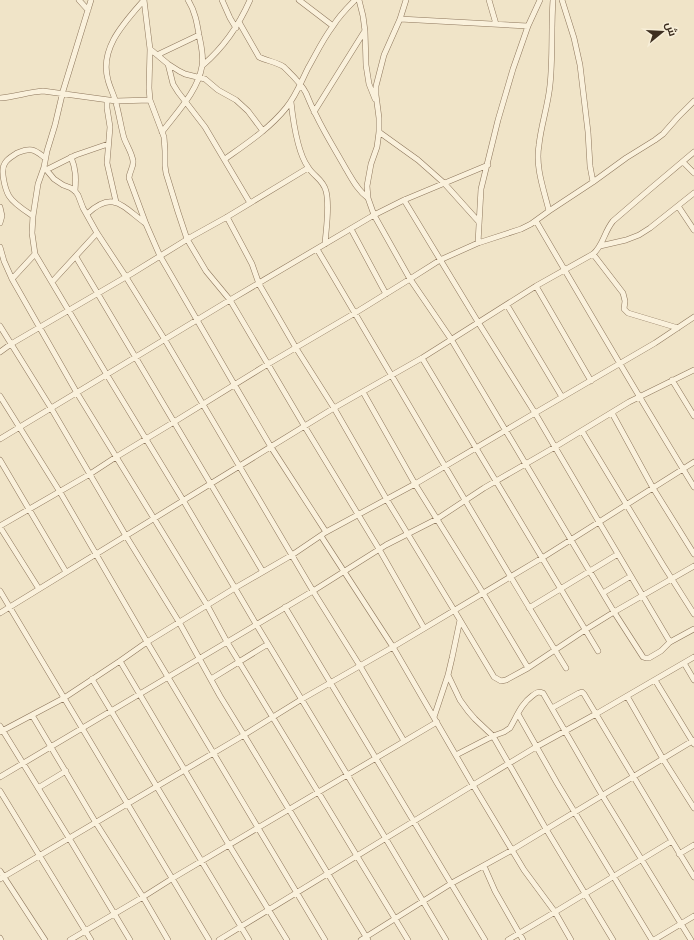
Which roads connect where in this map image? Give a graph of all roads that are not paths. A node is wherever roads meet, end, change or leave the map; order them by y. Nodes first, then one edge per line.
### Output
1 (79, 0) edge
2 (92, 0) edge
3 (144, 0) edge
4 (222, 0) edge
5 (250, 0) edge
6 (299, 0) edge
7 (355, 0) edge
8 (359, 0) edge
9 (406, 0) edge
10 (489, 0) edge
11 (540, 0) edge
12 (554, 0) edge
13 (562, 0) edge
14 (191, 1) edge
15 (88, 10) junction
16 (400, 19) junction
17 (239, 22) junction
18 (496, 24) junction
19 (333, 26) junction
20 (528, 26) junction
21 (236, 28) junction
22 (365, 31) junction
23 (199, 35) junction
24 (150, 49) junction
25 (157, 55) junction
26 (168, 64) junction
27 (202, 65) junction
28 (199, 77) junction
29 (300, 84) junction
30 (62, 94) junction
31 (0, 98) edge
32 (107, 100) junction
33 (150, 100) junction
34 (116, 101) junction
35 (694, 101) edge
36 (185, 102) junction
37 (291, 102) junction
38 (377, 105) junction
39 (314, 112) junction
40 (263, 131) junction
41 (162, 132) junction
42 (379, 132) junction
43 (108, 144) junction
44 (694, 152) edge
45 (71, 157) junction
46 (45, 158) junction
47 (225, 159) junction
48 (683, 162) junction
49 (488, 165) junction
50 (45, 168) junction
51 (308, 168) junction
52 (694, 173) edge
53 (2, 178) edge
54 (593, 182) junction
55 (444, 183) junction
56 (75, 191) junction
57 (694, 193) edge
58 (368, 198) junction
59 (404, 200) junction
60 (116, 202) junction
61 (250, 203) junction
62 (678, 206) junction
63 (0, 207) edge
64 (549, 211) junction
65 (87, 214) junction
66 (374, 215) junction
67 (33, 216) junction
68 (227, 217) junction
69 (536, 220) junction
70 (479, 222) junction
71 (0, 223) edge
72 (146, 224) junction
73 (351, 229) junction
74 (694, 230) edge
75 (97, 233) junction
76 (187, 239) junction
77 (478, 243) junction
78 (325, 244) junction
79 (0, 246) edge
80 (600, 246) junction
81 (317, 249) junction
82 (35, 254) junction
83 (592, 254) junction
84 (160, 256) junction
85 (76, 257) junction
86 (440, 260) junction
87 (565, 270) junction
88 (126, 277) junction
89 (410, 278) junction
90 (12, 279) junction
91 (52, 282) junction
92 (258, 284) junction
93 (536, 286) junction
94 (97, 294) junction
95 (386, 294) junction
96 (230, 300) junction
97 (506, 305) junction
98 (69, 310) junction
99 (355, 313) junction
100 (694, 317) edge
101 (197, 320) junction
102 (478, 322) junction
103 (0, 326) edge
104 (39, 328) junction
105 (678, 328) junction
106 (451, 339) junction
107 (165, 340) junction
108 (11, 344) junction
109 (296, 348) junction
110 (0, 352) edge
111 (136, 358) junction
112 (422, 358) junction
113 (268, 364) junction
114 (620, 364) junction
115 (694, 370) edge
116 (107, 375) junction
117 (392, 375) junction
118 (672, 380) junction
119 (591, 381) junction
120 (234, 384) junction
121 (363, 392) junction
122 (77, 393) junction
123 (0, 396) edge
124 (640, 396) junction
125 (562, 397) junction
126 (202, 404) junction
127 (51, 408) junction
128 (334, 408) junction
129 (535, 413) junction
130 (612, 413) junction
131 (694, 416) edge
132 (174, 422) junction
133 (305, 427) junction
134 (19, 428) junction
135 (506, 431) junction
136 (582, 431) junction
137 (0, 439) edge
138 (146, 439) junction
139 (271, 446) junction
140 (555, 447) junction
141 (477, 448) junction
142 (116, 457) junction
143 (0, 460) edge
144 (694, 462) edge
145 (526, 464) junction
146 (239, 466) junction
147 (445, 467) junction
148 (682, 468) junction
149 (90, 474) junction
150 (496, 481) junction
151 (211, 484) junction
152 (416, 484) junction
153 (694, 487) edge
154 (653, 488) junction
155 (60, 492) junction
156 (183, 500) junction
157 (387, 500) junction
158 (465, 501) junction
159 (627, 505) junction
160 (28, 510) junction
161 (358, 515) junction
162 (154, 518) junction
163 (437, 519) junction
164 (599, 522) junction
165 (0, 527) edge
166 (326, 532) junction
167 (408, 534) junction
168 (126, 536) junction
169 (321, 536) junction
170 (570, 540) junction
171 (379, 549) junction
172 (96, 554) junction
173 (618, 554) junction
174 (694, 554) edge
175 (292, 555) junction
176 (542, 558) junction
177 (694, 566) edge
178 (589, 571) junction
179 (66, 572) junction
180 (263, 572) junction
181 (344, 572) junction
182 (510, 576) junction
183 (631, 576) junction
184 (672, 579) junction
185 (235, 588) junction
186 (38, 589) junction
187 (561, 589) junction
188 (0, 591) edge
189 (313, 591) junction
190 (483, 592) junction
191 (603, 593) junction
192 (643, 595) junction
193 (207, 605) junction
194 (10, 607) junction
195 (285, 607) junction
196 (529, 608) junction
197 (454, 610) junction
198 (614, 612) junction
199 (0, 613) edge
200 (694, 614) edge
201 (460, 620) junction
202 (179, 622) junction
203 (256, 624) junction
204 (424, 628) junction
205 (585, 630) junction
206 (694, 630) edge
207 (147, 642) junction
208 (227, 642) junction
209 (670, 642) junction
210 (268, 644) junction
211 (393, 647) junction
212 (555, 650) junction
213 (598, 651) dead end
214 (694, 657) edge
215 (200, 658) junction
216 (120, 661) junction
217 (239, 662) junction
218 (684, 663) junction
219 (360, 666) junction
220 (528, 668) junction
221 (566, 668) dead end
222 (448, 675) junction
223 (168, 677) junction
224 (92, 679) junction
225 (211, 679) junction
226 (655, 680) junction
227 (694, 680) edge
228 (330, 683) junction
229 (139, 695) junction
230 (627, 696) junction
231 (64, 698) junction
232 (302, 699) junction
233 (552, 708) junction
234 (111, 711) junction
235 (518, 714) junction
236 (596, 714) junction
237 (32, 715) junction
238 (272, 718) junction
239 (435, 720) junction
240 (83, 727) junction
241 (1, 730) edge
242 (565, 731) junction
243 (244, 735) junction
244 (493, 736) junction
245 (404, 741) junction
246 (693, 742) edge
247 (51, 746) junction
248 (536, 747) junction
249 (213, 753) junction
250 (456, 755) junction
251 (375, 758) junction
252 (663, 759) junction
253 (22, 763) junction
254 (508, 764) junction
255 (66, 771) junction
256 (184, 771) junction
257 (347, 775) junction
258 (0, 777) edge
259 (633, 777) junction
260 (473, 785) junction
261 (157, 787) junction
262 (38, 788) junction
263 (0, 791) edge
264 (318, 792) junction
265 (602, 795) junction
266 (127, 804) junction
267 (694, 808) edge
268 (289, 810) junction
269 (574, 811) junction
270 (414, 822) junction
271 (96, 823) junction
272 (258, 828) junction
273 (546, 828) junction
274 (69, 838) junction
275 (386, 839) junction
276 (672, 841) junction
277 (229, 845) junction
278 (694, 845) edge
279 (512, 850) junction
280 (679, 854) junction
281 (39, 855) junction
282 (358, 856) junction
283 (642, 860) junction
284 (201, 861) junction
285 (484, 866) junction
286 (0, 871) edge
287 (328, 874) junction
288 (613, 877) junction
289 (694, 877) edge
290 (2, 878) edge
291 (172, 878) junction
292 (452, 883) junction
293 (297, 893) junction
294 (585, 894) junction
295 (142, 897) junction
296 (422, 901) junction
297 (268, 910) junction
298 (555, 912) junction
299 (114, 914) junction
300 (694, 916) edge
301 (395, 918) junction
302 (681, 923) junction
303 (241, 927) junction
304 (86, 931) junction
305 (520, 933) junction
306 (365, 939) edge
307 (45, 940) edge
308 (70, 940) edge
309 (91, 940) edge
310 (130, 940) edge
311 (168, 940) edge
312 (209, 940) edge
313 (219, 940) edge
314 (249, 940) edge
315 (287, 940) edge
316 (325, 940) edge
317 (408, 940) edge
318 (446, 940) edge
319 (485, 940) edge
320 (508, 940) edge
321 (523, 940) edge
322 (571, 940) edge
323 (613, 940) edge
324 (653, 940) edge
325 (691, 940) edge

1 - 15 street
2 - 15 street
3 - 24 street
3 - 34 street
4 - 21 street
5 - 17 street
6 - 19 street
7 - 19 street
8 - 22 street
9 - 16 street
10 - 18 street
11 - 20 street
12 - 64 street
13 - 54 street
14 - 23 street
15 - 30 street
16 - 18 street
16 - 38 street
17 - 21 street
17 - 29 street
18 - 20 street
19 - 29 street
20 - 49 street
21 - 27 street
22 - 38 street
22 - 39 street
23 - 25 street
23 - 27 street
24 - 25 street
24 - 33 street
25 - 26 street
26 - 28 street
26 - 36 street
27 - 28 street
28 - 36 street
28 - 40 street
29 - 37 street
29 - 39 street
30 - 31 street
30 - 32 street
30 - 46 street
32 - 34 street
32 - 43 street
33 - 34 street
33 - 41 street
34 - 72 street
35 - 54 street
36 - 41 street
36 - 47 street
37 - 40 street
37 - 51 street
38 - 42 street
39 - 58 street
40 - 47 street
41 - 76 street
42 - 55 street
42 - 58 street
43 - 45 street
43 - 60 street
44 - 48 street
45 - 50 street
45 - 56 street
46 - 50 street
46 - 53 street
47 - 61 street
48 - 52 street
48 - 80 street
49 - 55 street
49 - 70 street
50 - 56 street
50 - 67 street
51 - 61 street
51 - 78 street
53 - 67 street
54 - 64 street
55 - 59 street
55 - 70 street
56 - 65 street
57 - 62 street
58 - 66 street
59 - 66 street
59 - 86 street
60 - 65 street
60 - 72 street
61 - 68 street
62 - 74 street
62 - 80 street
63 - 71 street
64 - 69 street
65 - 75 street
66 - 73 street
66 - 89 street
67 - 82 street
68 - 76 street
68 - 92 street
69 - 77 street
69 - 87 street
70 - 77 street
72 - 84 street
73 - 78 street
73 - 95 street
75 - 85 street
75 - 88 street
76 - 84 street
76 - 96 street
77 - 86 street
78 - 81 street
79 - 90 street
80 - 83 street
81 - 92 street
81 - 99 street
82 - 90 street
82 - 91 street
83 - 87 street
83 - 105 street
84 - 88 street
84 - 101 street
85 - 91 street
85 - 94 street
86 - 89 street
86 - 102 street
87 - 93 street
87 - 114 street
88 - 94 street
88 - 107 street
89 - 95 street
89 - 106 street
90 - 104 street
91 - 98 street
92 - 96 street
92 - 109 street
93 - 97 street
93 - 119 street
94 - 98 street
94 - 111 street
95 - 99 street
96 - 101 street
96 - 113 street
97 - 102 street
97 - 125 street
98 - 104 street
98 - 116 street
99 - 109 street
99 - 117 street
100 - 105 street
101 - 107 street
101 - 120 street
102 - 106 street
102 - 129 street
103 - 108 street
104 - 108 street
104 - 122 street
105 - 114 street
106 - 112 street
106 - 135 street
107 - 111 street
107 - 126 street
108 - 110 street
108 - 127 street
109 - 113 street
109 - 128 street
111 - 116 street
111 - 132 street
112 - 117 street
112 - 141 street
113 - 120 street
113 - 133 street
114 - 119 street
114 - 124 street
115 - 118 street
116 - 122 street
116 - 138 street
117 - 121 street
117 - 147 street
118 - 124 street
118 - 131 street
119 - 125 street
120 - 126 street
120 - 139 street
121 - 128 street
121 - 152 street
122 - 127 street
122 - 142 street
123 - 134 street
124 - 130 street
124 - 148 street
125 - 129 street
126 - 132 street
126 - 146 street
127 - 134 street
127 - 149 street
128 - 133 street
128 - 157 street
129 - 135 street
129 - 140 street
130 - 136 street
130 - 154 street
132 - 138 street
132 - 151 street
133 - 139 street
133 - 161 street
134 - 137 street
134 - 155 street
135 - 141 street
135 - 145 street
136 - 140 street
136 - 159 street
138 - 142 street
138 - 156 street
139 - 146 street
139 - 166 street
140 - 145 street
140 - 164 street
141 - 147 street
141 - 150 street
142 - 149 street
142 - 162 street
143 - 160 street
144 - 148 street
145 - 150 street
145 - 170 street
146 - 151 street
146 - 175 street
147 - 152 street
147 - 158 street
148 - 153 street
148 - 154 street
149 - 155 street
149 - 168 street
150 - 158 street
150 - 176 street
151 - 156 street
151 - 180 street
152 - 157 street
152 - 163 street
154 - 159 street
154 - 174 street
155 - 160 street
155 - 172 street
156 - 162 street
156 - 185 street
157 - 161 street
157 - 167 street
158 - 163 street
158 - 182 street
159 - 164 street
159 - 184 street
160 - 165 street
160 - 179 street
161 - 166 street
161 - 171 street
162 - 168 street
162 - 193 street
163 - 167 street
163 - 190 street
164 - 170 street
164 - 173 street
165 - 186 street
166 - 169 street
167 - 171 street
167 - 197 street
168 - 172 street
168 - 202 street
169 - 175 street
169 - 181 street
170 - 176 street
170 - 178 street
171 - 181 street
171 - 204 street
172 - 179 street
172 - 207 street
173 - 178 street
173 - 183 street
175 - 180 street
175 - 189 street
176 - 182 street
176 - 187 street
177 - 184 street
178 - 187 street
178 - 191 street
179 - 186 street
180 - 185 street
181 - 189 street
181 - 211 street
182 - 190 street
182 - 196 street
183 - 191 street
183 - 192 street
184 - 192 street
184 - 200 street
185 - 193 street
185 - 203 street
186 - 194 street
187 - 196 street
187 - 205 street
188 - 194 street
189 - 195 street
189 - 219 street
190 - 197 street
190 - 220 street
191 - 198 street
192 - 198 street
192 - 209 street
193 - 202 street
193 - 208 street
194 - 199 street
194 - 231 street
195 - 203 street
195 - 228 street
196 - 212 street
197 - 201 street
197 - 204 street
198 - 205 street
198 - 209 street
201 - 220 street
201 - 222 street
202 - 207 street
202 - 215 street
203 - 208 street
203 - 210 street
204 - 211 street
205 - 212 street
205 - 213 street
206 - 209 street
207 - 216 street
207 - 223 street
208 - 215 street
208 - 217 street
210 - 217 street
210 - 232 street
211 - 219 street
211 - 239 street
212 - 220 street
212 - 221 street
214 - 218 street
215 - 223 street
215 - 225 street
216 - 224 street
216 - 229 street
217 - 225 street
217 - 238 street
218 - 226 street
218 - 227 street
219 - 228 street
219 - 245 street
222 - 239 street
222 - 244 street
223 - 229 street
223 - 249 street
224 - 231 street
224 - 234 street
225 - 243 street
226 - 230 street
226 - 246 street
228 - 232 street
228 - 251 street
229 - 234 street
229 - 256 street
230 - 236 street
230 - 252 street
231 - 237 street
231 - 240 street
232 - 238 street
232 - 257 street
233 - 235 street
233 - 236 street
233 - 242 street
234 - 240 street
234 - 261 street
235 - 244 street
235 - 248 street
236 - 242 street
236 - 259 street
237 - 241 street
237 - 247 street
238 - 243 street
238 - 264 street
239 - 245 street
239 - 250 street
240 - 247 street
240 - 266 street
241 - 253 street
242 - 248 street
242 - 265 street
243 - 249 street
243 - 268 street
244 - 250 street
244 - 254 street
245 - 251 street
246 - 252 street
247 - 253 street
247 - 255 street
248 - 254 street
248 - 269 street
249 - 256 street
249 - 272 street
250 - 260 street
251 - 257 street
251 - 270 street
252 - 259 street
252 - 267 street
253 - 258 street
253 - 262 street
254 - 260 street
254 - 273 street
255 - 262 street
255 - 271 street
256 - 261 street
256 - 277 street
257 - 264 street
257 - 275 street
259 - 265 street
259 - 276 street
260 - 270 street
260 - 279 street
261 - 266 street
261 - 284 street
262 - 274 street
263 - 281 street
264 - 268 street
264 - 282 street
265 - 269 street
265 - 283 street
266 - 271 street
266 - 291 street
268 - 272 street
268 - 287 street
269 - 273 street
269 - 288 street
270 - 275 street
270 - 292 street
271 - 274 street
271 - 295 street
272 - 277 street
272 - 293 street
273 - 279 street
273 - 294 street
274 - 281 street
274 - 299 street
275 - 282 street
275 - 296 street
276 - 280 street
276 - 283 street
277 - 284 street
277 - 297 street
278 - 280 street
279 - 285 street
279 - 298 street
280 - 289 street
281 - 290 street
281 - 304 street
282 - 287 street
282 - 301 street
283 - 288 street
283 - 302 street
284 - 291 street
284 - 303 street
285 - 292 street
285 - 305 street
286 - 290 street
287 - 293 street
287 - 306 street
288 - 294 street
288 - 324 street
290 - 307 street
291 - 295 street
291 - 312 street
292 - 296 street
292 - 319 street
293 - 297 street
293 - 316 street
294 - 298 street
294 - 323 street
295 - 299 street
295 - 311 street
296 - 301 street
296 - 318 street
297 - 303 street
297 - 315 street
298 - 305 street
298 - 322 street
299 - 304 street
299 - 310 street
300 - 302 street
301 - 306 street
301 - 317 street
302 - 324 street
302 - 325 street
303 - 313 street
303 - 314 street
304 - 308 street
304 - 309 street
305 - 320 street
305 - 321 street

